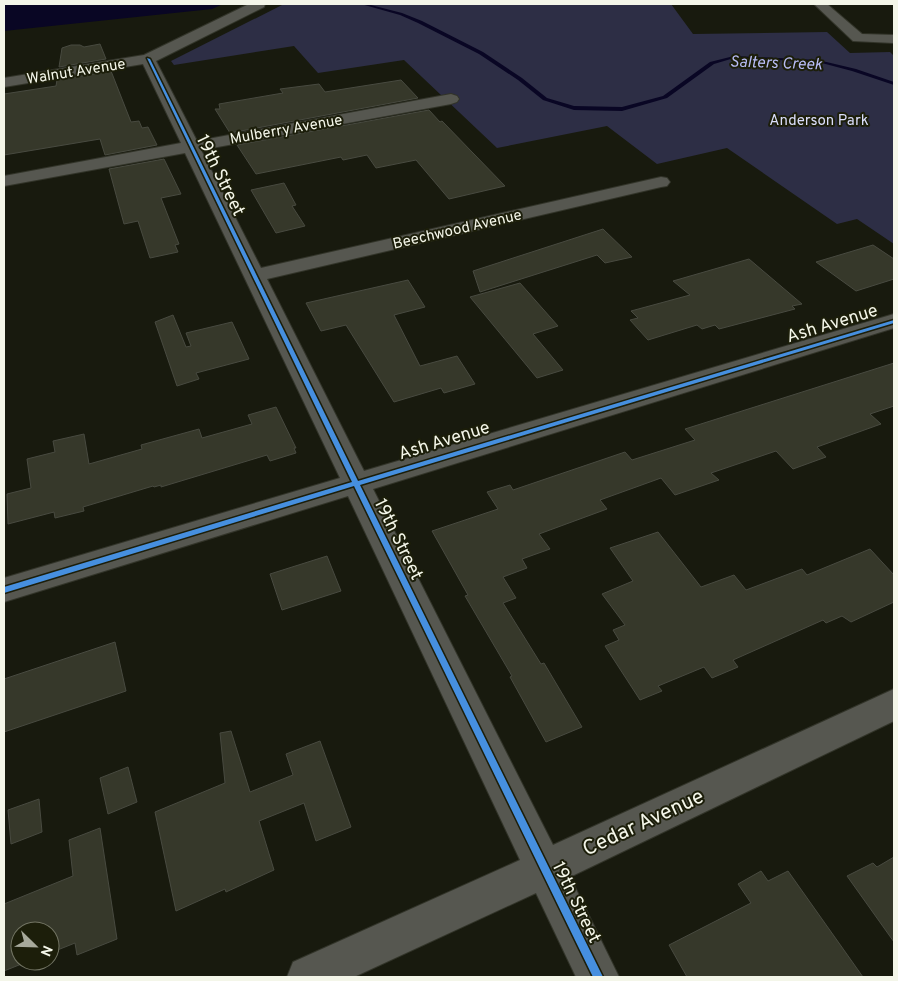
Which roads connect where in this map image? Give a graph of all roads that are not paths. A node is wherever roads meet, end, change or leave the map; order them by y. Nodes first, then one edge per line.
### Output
1 (820, 4) edge
2 (257, 5) edge
3 (894, 39) edge
4 (148, 59) junction
5 (4, 82) edge
6 (451, 99) dead end
7 (190, 147) junction
8 (4, 181) edge
9 (661, 182) dead end
10 (254, 276) junction
11 (894, 321) edge
12 (355, 483) junction
13 (4, 590) edge
14 (894, 704) edge
15 (544, 869) junction
16 (308, 977) edge
17 (598, 977) edge

1 - 3 street
2 - 4 street, Walnut Avenue
4 - 5 street, Walnut Avenue
4 - 7 street, 19th Street
6 - 7 street, Mulberry Avenue
7 - 8 street, Mulberry Avenue
7 - 10 street, 19th Street
9 - 10 street, Beechwood Avenue
10 - 12 street, 19th Street
11 - 12 street, Ash Avenue
12 - 13 street, Ash Avenue
12 - 15 street, 19th Street
14 - 15 street, Cedar Avenue
15 - 16 street, Cedar Avenue
15 - 17 street, 19th Street

